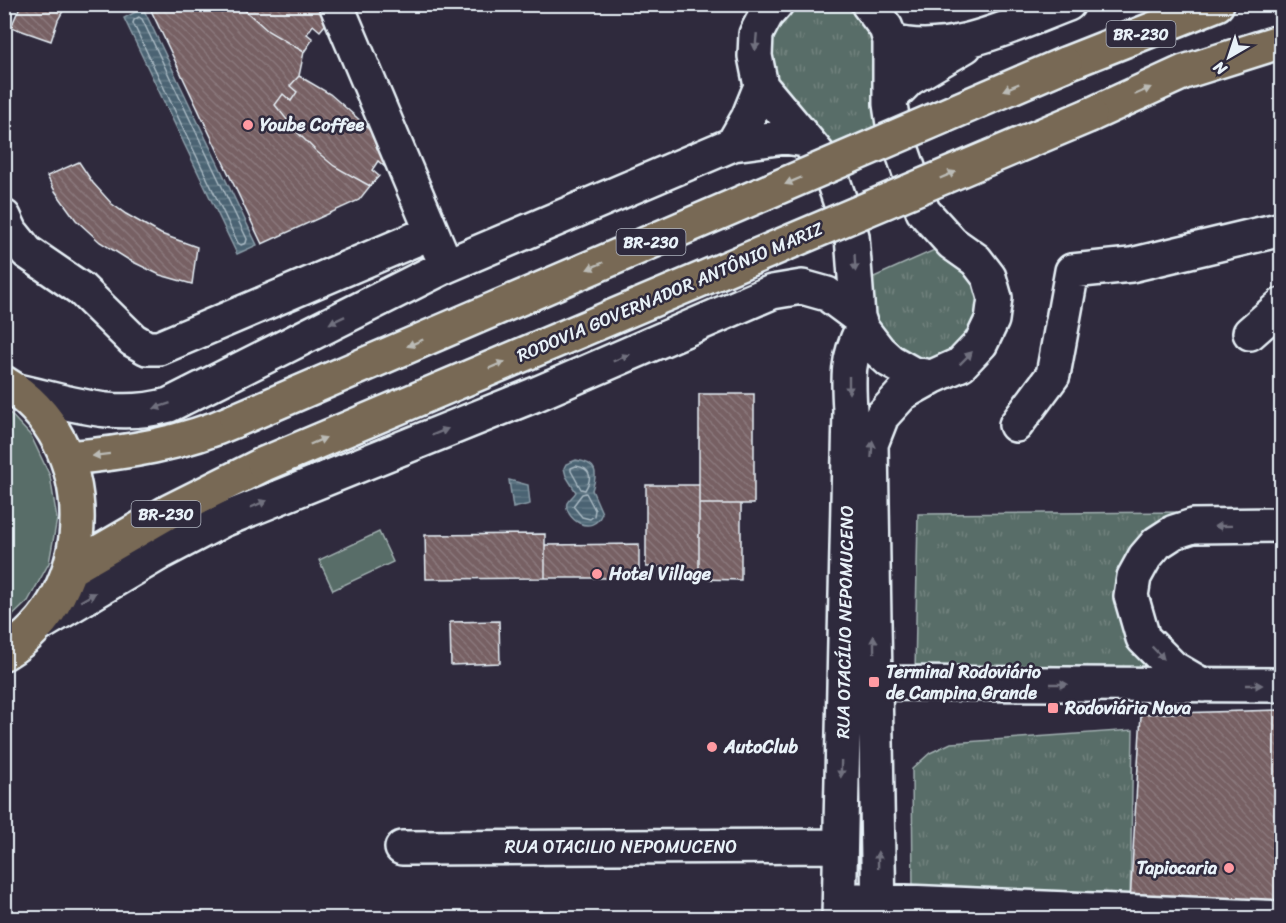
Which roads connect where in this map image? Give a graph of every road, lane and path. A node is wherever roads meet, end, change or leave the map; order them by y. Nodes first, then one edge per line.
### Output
1 (336, 4) edge
2 (776, 4) edge
3 (868, 4) edge
4 (1068, 4) edge
5 (1217, 4) edge
6 (979, 37) junction
7 (890, 41) junction
8 (1281, 41) edge
9 (761, 86) junction
10 (890, 98) junction
11 (805, 140) junction
12 (733, 144) junction
13 (4, 218) edge
14 (1281, 229) edge
15 (432, 232) junction
16 (446, 266) junction
17 (1281, 305) edge
18 (860, 323) junction
19 (1250, 333) dead end
20 (932, 377) junction
21 (11, 387) edge
22 (1016, 425) dead end
23 (67, 458) junction
24 (860, 496) junction
25 (1281, 525) edge
26 (70, 569) junction
27 (37, 626) junction
28 (4, 653) edge
29 (859, 682) junction
30 (1202, 685) junction
31 (1281, 685) edge
32 (839, 846) junction
33 (402, 848) dead end
34 (839, 909) edge
35 (879, 909) edge
36 (1157, 916) edge
37 (1281, 918) edge

1 - 15 street
2 -> 9 street
3 - 7 street
4 - 6 street
5 -> 23 highway, BR-230, bridge
6 - 7 street
6 - 10 street
7 - 10 street, RUA OTACÍLIO NEPOMUCENO
26 -> 8 highway, RODOVIA GOVERNADOR ANTÔNIO MARIZ / BR-230, bridge
9 - 11 street
9 - 12 street
20 -> 10 street, RUA OTACÍLIO NEPOMUCENO
11 - 12 street
11 -> 18 street
12 - 16 street
13 - 15 street
14 - 22 street
15 - 16 street
16 -> 21 street
17 - 19 street
18 - 20 street
18 -> 24 street, RUA OTACÍLIO NEPOMUCENO
27 -> 18 street
24 -> 20 street, RUA OTACÍLIO NEPOMUCENO
21 - 23 highway
23 - 26 highway
24 - 29 street, RUA OTACÍLIO NEPOMUCENO
25 -> 30 street
26 - 27 highway
27 - 28 highway
29 -> 30 street
29 -> 32 street, RUA OTACÍLIO NEPOMUCENO
35 -> 29 street, RUA OTACÍLIO NEPOMUCENO
30 -> 31 street
32 - 33 street, RUA OTACILIO NEPOMUCENO
32 - 34 street, RUA OTACÍLIO NEPOMUCENO
34 - 35 street
35 - 36 street
36 - 37 street

